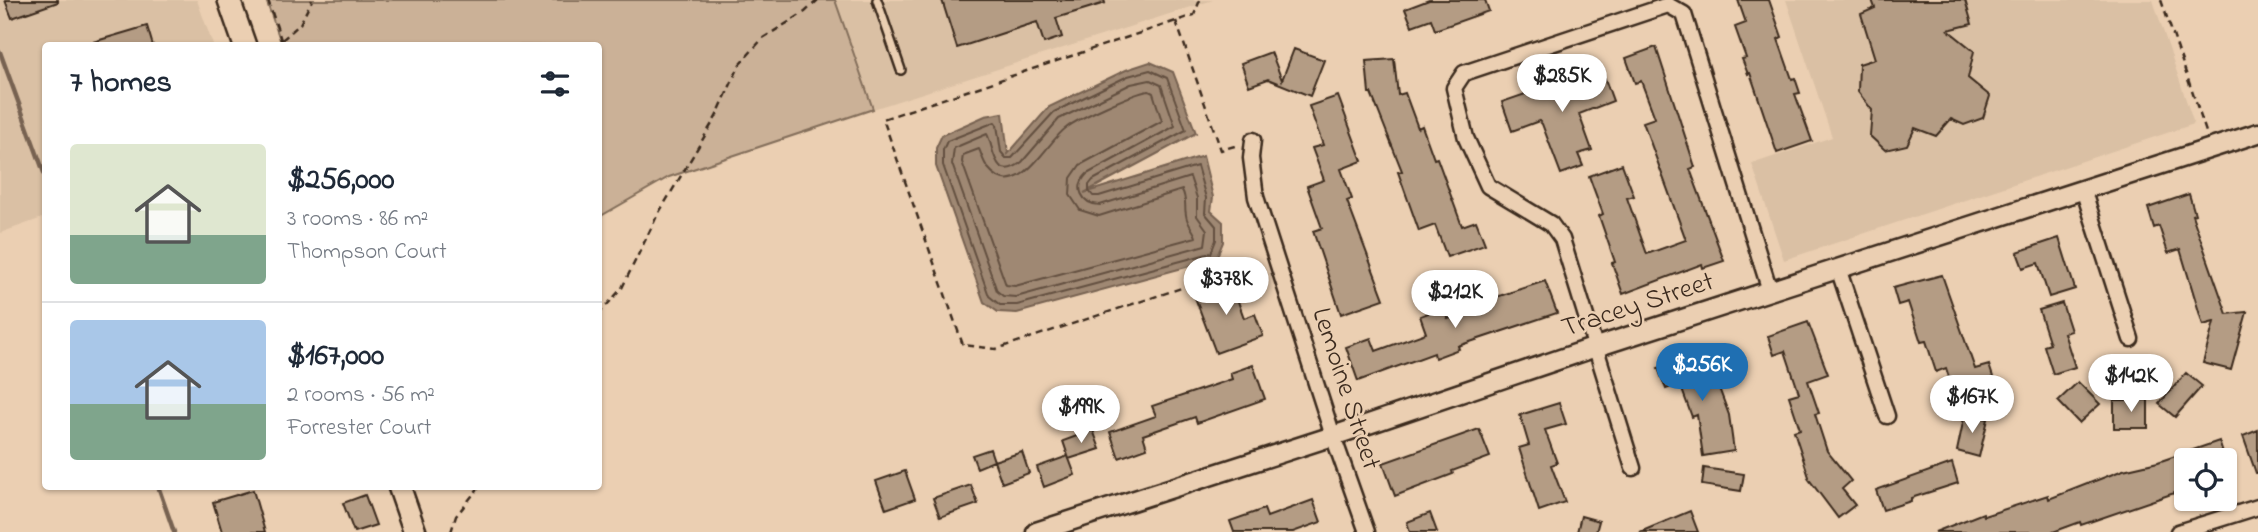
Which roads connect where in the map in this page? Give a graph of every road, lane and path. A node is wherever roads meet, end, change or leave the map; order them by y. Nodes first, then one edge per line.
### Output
1 (229, 0) edge
2 (268, 0) edge
3 (312, 0) edge
4 (818, 0) edge
5 (877, 0) edge
6 (1200, 0) edge
7 (2161, 0) edge
8 (1176, 21) junction
9 (282, 40) joint
10 (244, 42) edge
11 (901, 70) dead end
12 (2258, 133) edge
13 (1253, 139) joint
14 (2211, 148) junction
15 (2083, 190) junction
16 (1248, 258) dead end
17 (1839, 268) junction
18 (1770, 291) junction
19 (602, 310) edge
20 (2131, 339) dead end
21 (1596, 347) junction
22 (1887, 416) dead end
23 (1333, 436) junction
24 (1633, 468) dead end
25 (400, 490) edge
26 (477, 490) edge
27 (2258, 508) edge
28 (415, 532) edge
29 (451, 532) edge
30 (1036, 532) edge
31 (1367, 532) edge
32 (2178, 532) edge

1 - 10 main road
2 - 9 path
3 - 9 path
4 - 19 path
5 - 11 lane
6 - 8 path
7 - 14 path
8 - 13 path
8 - 16 path
12 - 14 street, Tracey Street
13 - 23 street, Lemoine Street
14 - 15 street, Tracey Street
15 - 17 street, Tracey Street
15 - 20 street
17 - 18 street, Tracey Street
17 - 22 street
18 - 21 street, Tracey Street
18 - 21 street
21 - 23 street, Tracey Street
21 - 24 street
23 - 30 street, Tracey Street
23 - 31 street, Lemoine Street
25 - 28 main road
26 - 29 path
27 - 32 street

